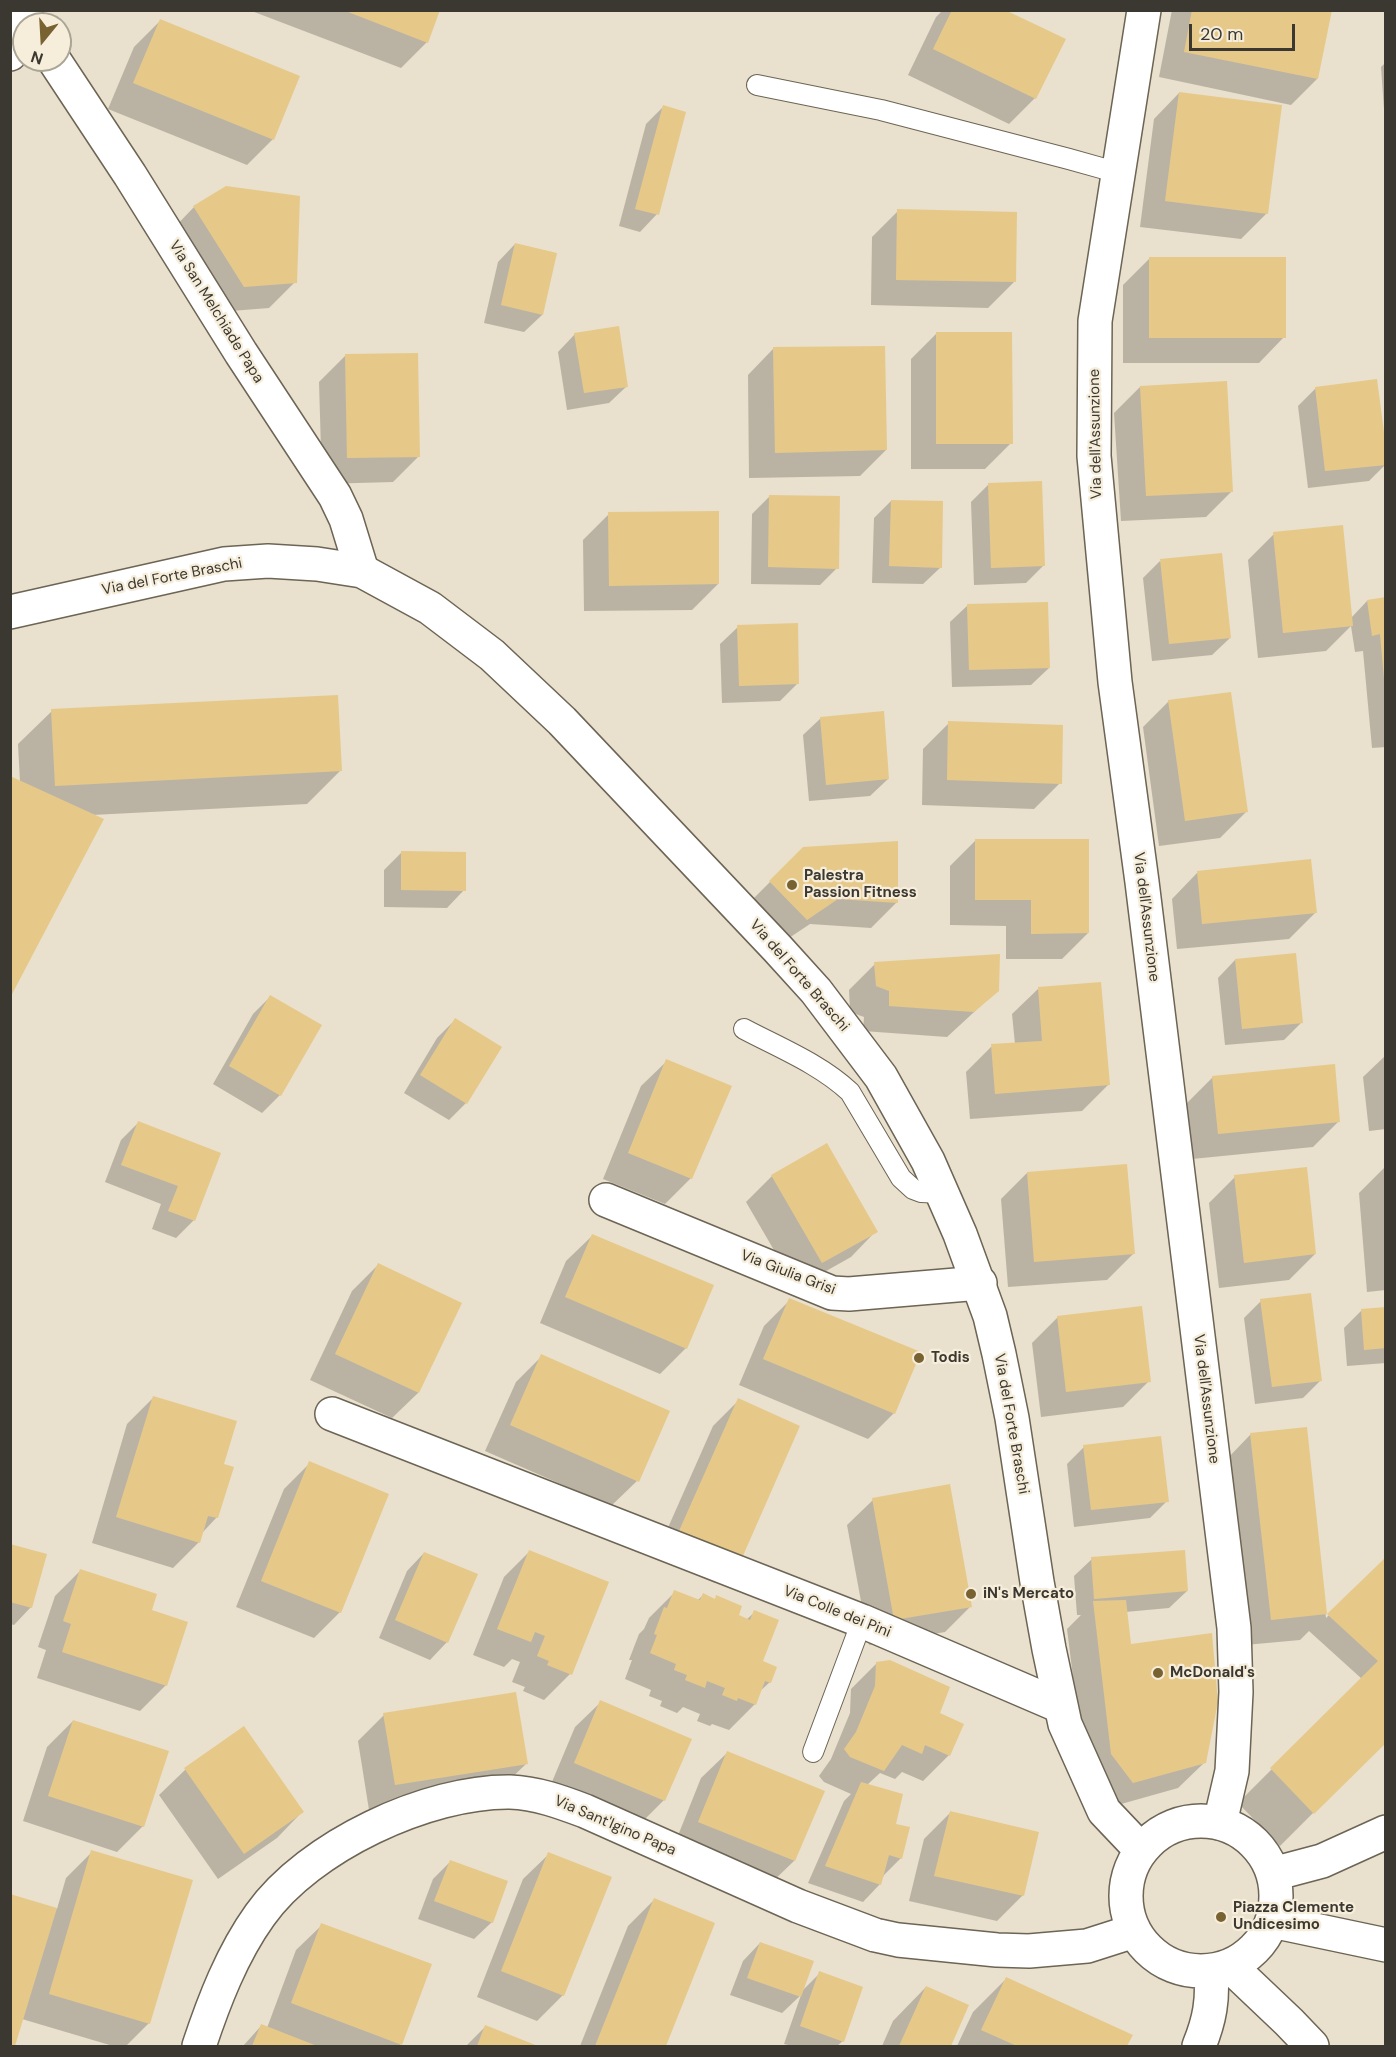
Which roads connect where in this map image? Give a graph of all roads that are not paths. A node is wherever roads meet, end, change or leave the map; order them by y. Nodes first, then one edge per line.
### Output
1 (1144, 10) edge
2 (62, 72) edge
3 (756, 85) dead end
4 (1119, 173) junction
5 (362, 571) junction
6 (10, 612) edge
7 (744, 1029) dead end
8 (943, 1193) junction
9 (606, 1200) dead end
10 (980, 1283) junction
11 (332, 1413) dead end
12 (862, 1621) junction
13 (1060, 1706) junction
14 (813, 1752) dead end
15 (1221, 1823) junction
16 (1386, 1832) edge
17 (1141, 1850) junction
18 (1273, 1874) junction
19 (1272, 1921) junction
20 (1134, 1931) junction
21 (1386, 1946) edge
22 (1221, 1968) junction
23 (199, 2046) edge
24 (1199, 2046) edge
25 (1312, 2046) edge

1 - 4 street, Via dell'Assunzione
2 - 5 street, Via San Melchiade Papa
3 - 4 lane
4 - 15 street, Via dell'Assunzione
5 - 6 street, Via del Forte Braschi
5 - 8 street, Via del Forte Braschi
7 - 8 lane
8 - 10 street, Via del Forte Braschi
9 - 10 street, Via Giulia Grisi
10 - 13 street, Via del Forte Braschi
11 - 12 street, Via Colle dei Pini
12 - 13 street, Via Colle dei Pini
12 - 14 lane
13 - 17 street, Via del Forte Braschi
15 - 17 street
15 - 18 street
16 - 18 street
17 - 20 street
18 - 19 street
19 - 21 street
19 - 22 street
20 - 22 street
20 - 23 street, Via Sant'Igino Papa
22 - 24 street
22 - 25 street

